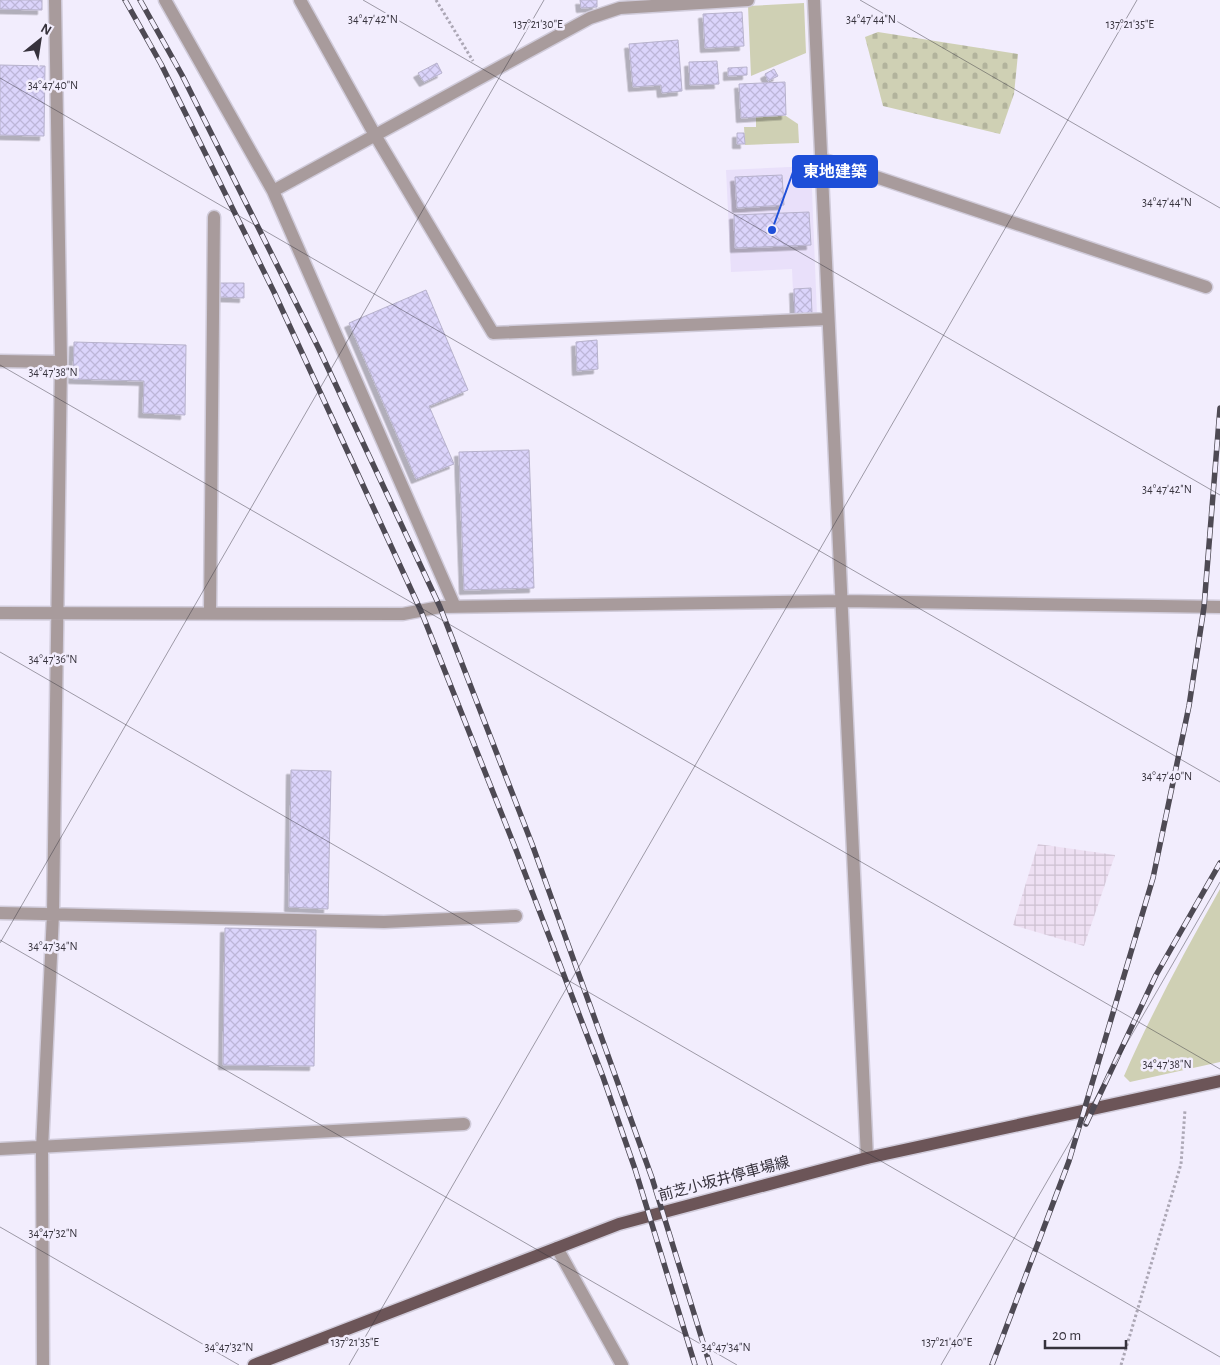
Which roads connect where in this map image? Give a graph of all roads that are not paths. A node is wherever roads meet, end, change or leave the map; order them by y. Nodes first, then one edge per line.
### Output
1 (55, 0) edge
2 (165, 0) edge
3 (300, 0) edge
4 (748, 0) edge
5 (814, 0) edge
6 (375, 135) junction
7 (822, 159) junction
8 (273, 190) junction
9 (214, 217) dead end
10 (1206, 288) dead end
11 (828, 319) junction
12 (0, 361) edge
13 (61, 362) junction
14 (844, 601) junction
15 (455, 607) junction
16 (1220, 607) edge
17 (210, 612) junction
18 (0, 613) edge
19 (56, 615) junction
20 (0, 913) edge
21 (53, 914) junction
22 (516, 916) dead end
23 (1220, 1081) edge
24 (464, 1124) dead end
25 (0, 1149) edge
26 (42, 1149) junction
27 (867, 1158) junction
28 (556, 1248) junction
29 (43, 1365) edge
30 (254, 1365) edge
31 (622, 1365) edge

1 - 13 street
2 - 8 street
3 - 6 street
4 - 6 street
5 - 7 street
6 - 8 street
6 - 11 street
7 - 10 street
7 - 11 street
8 - 15 street
9 - 17 street
11 - 14 street
12 - 13 street
13 - 19 street
14 - 15 street
14 - 16 street
14 - 27 street
15 - 17 street
17 - 19 street
18 - 19 street
19 - 21 street
20 - 21 street
21 - 22 street
21 - 26 street
23 - 27 main road, 前芝小坂井停車場線
24 - 26 street
25 - 26 street
26 - 29 street
27 - 28 main road, 前芝小坂井停車場線
28 - 30 main road, 前芝小坂井停車場線
28 - 31 street

